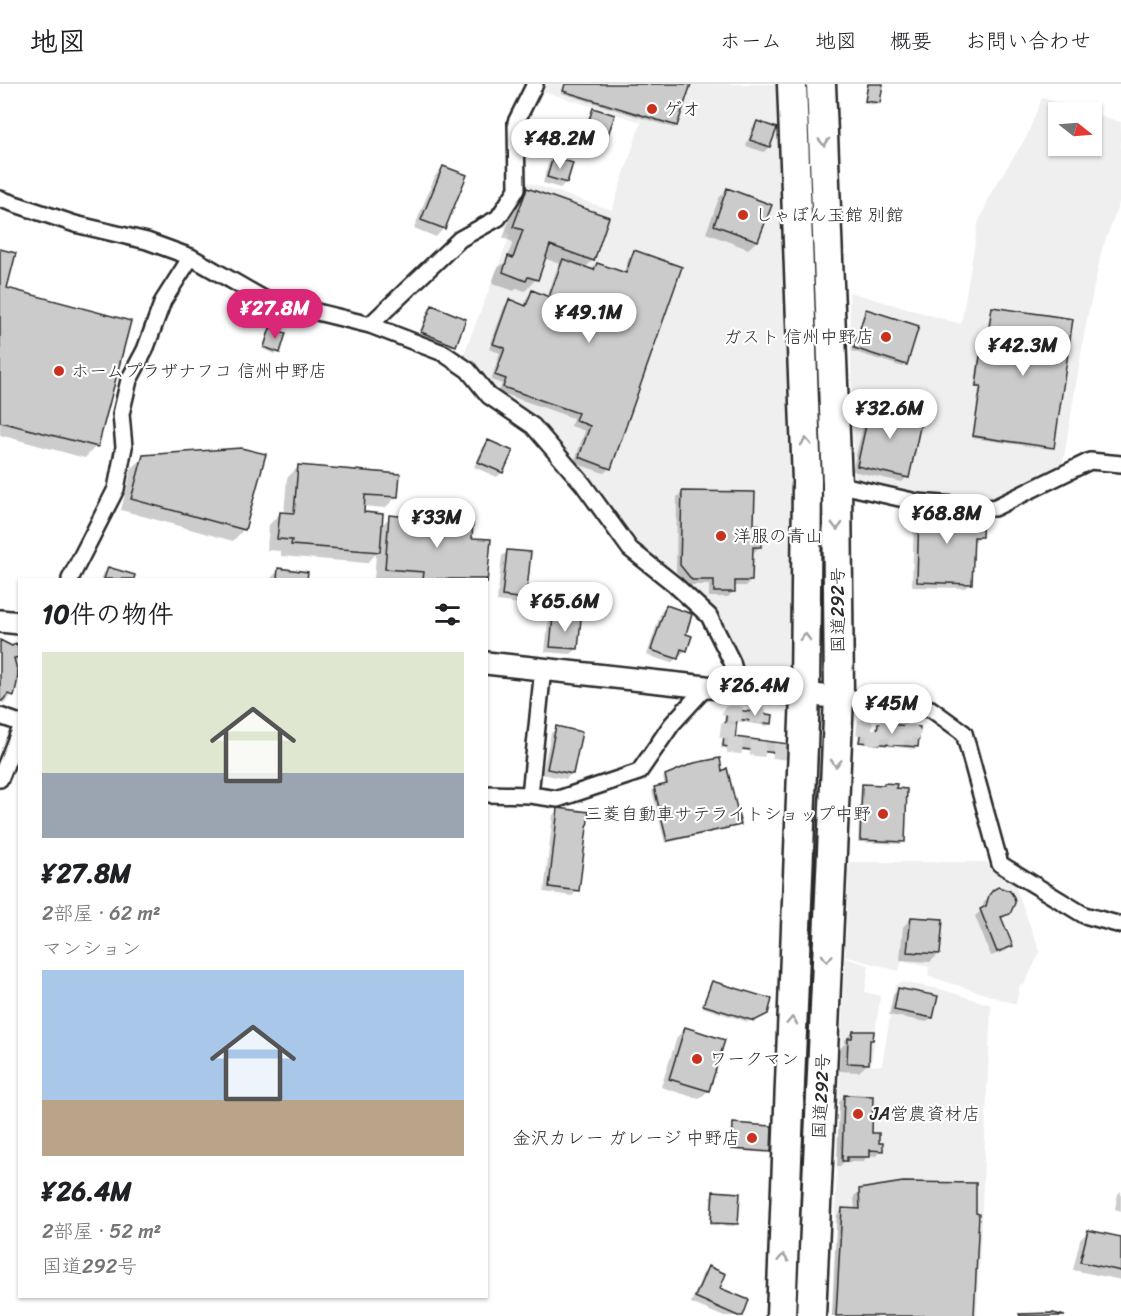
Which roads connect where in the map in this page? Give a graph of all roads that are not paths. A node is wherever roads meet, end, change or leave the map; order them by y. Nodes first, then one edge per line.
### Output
1 (535, 84) edge
2 (792, 84) edge
3 (822, 84) edge
4 (0, 199) edge
5 (190, 257) junction
6 (370, 325) junction
7 (1121, 464) edge
8 (837, 484) junction
9 (71, 578) edge
10 (0, 621) edge
11 (18, 623) edge
12 (488, 663) edge
13 (543, 668) junction
14 (705, 687) junction
15 (739, 688) junction
16 (805, 694) junction
17 (839, 697) junction
18 (0, 716) edge
19 (18, 722) edge
20 (18, 735) edge
21 (0, 779) edge
22 (488, 794) edge
23 (530, 795) junction
24 (1121, 925) edge
25 (781, 1316) edge
26 (811, 1316) edge

1 - 6 street
16 -> 2 highway, 国道292号
3 -> 8 highway, 国道292号
4 - 5 street
5 - 6 street
5 - 9 street
6 - 15 street
7 - 8 street
8 -> 17 highway, 国道292号
10 - 11 street
12 - 13 street
13 - 14 street
13 - 23 street
14 - 15 street
14 - 23 street
15 - 16 street
16 - 17 street
25 -> 16 highway, 国道292号
17 - 24 street
17 -> 26 highway, 国道292号
18 - 19 street
20 - 21 street
22 - 23 street

